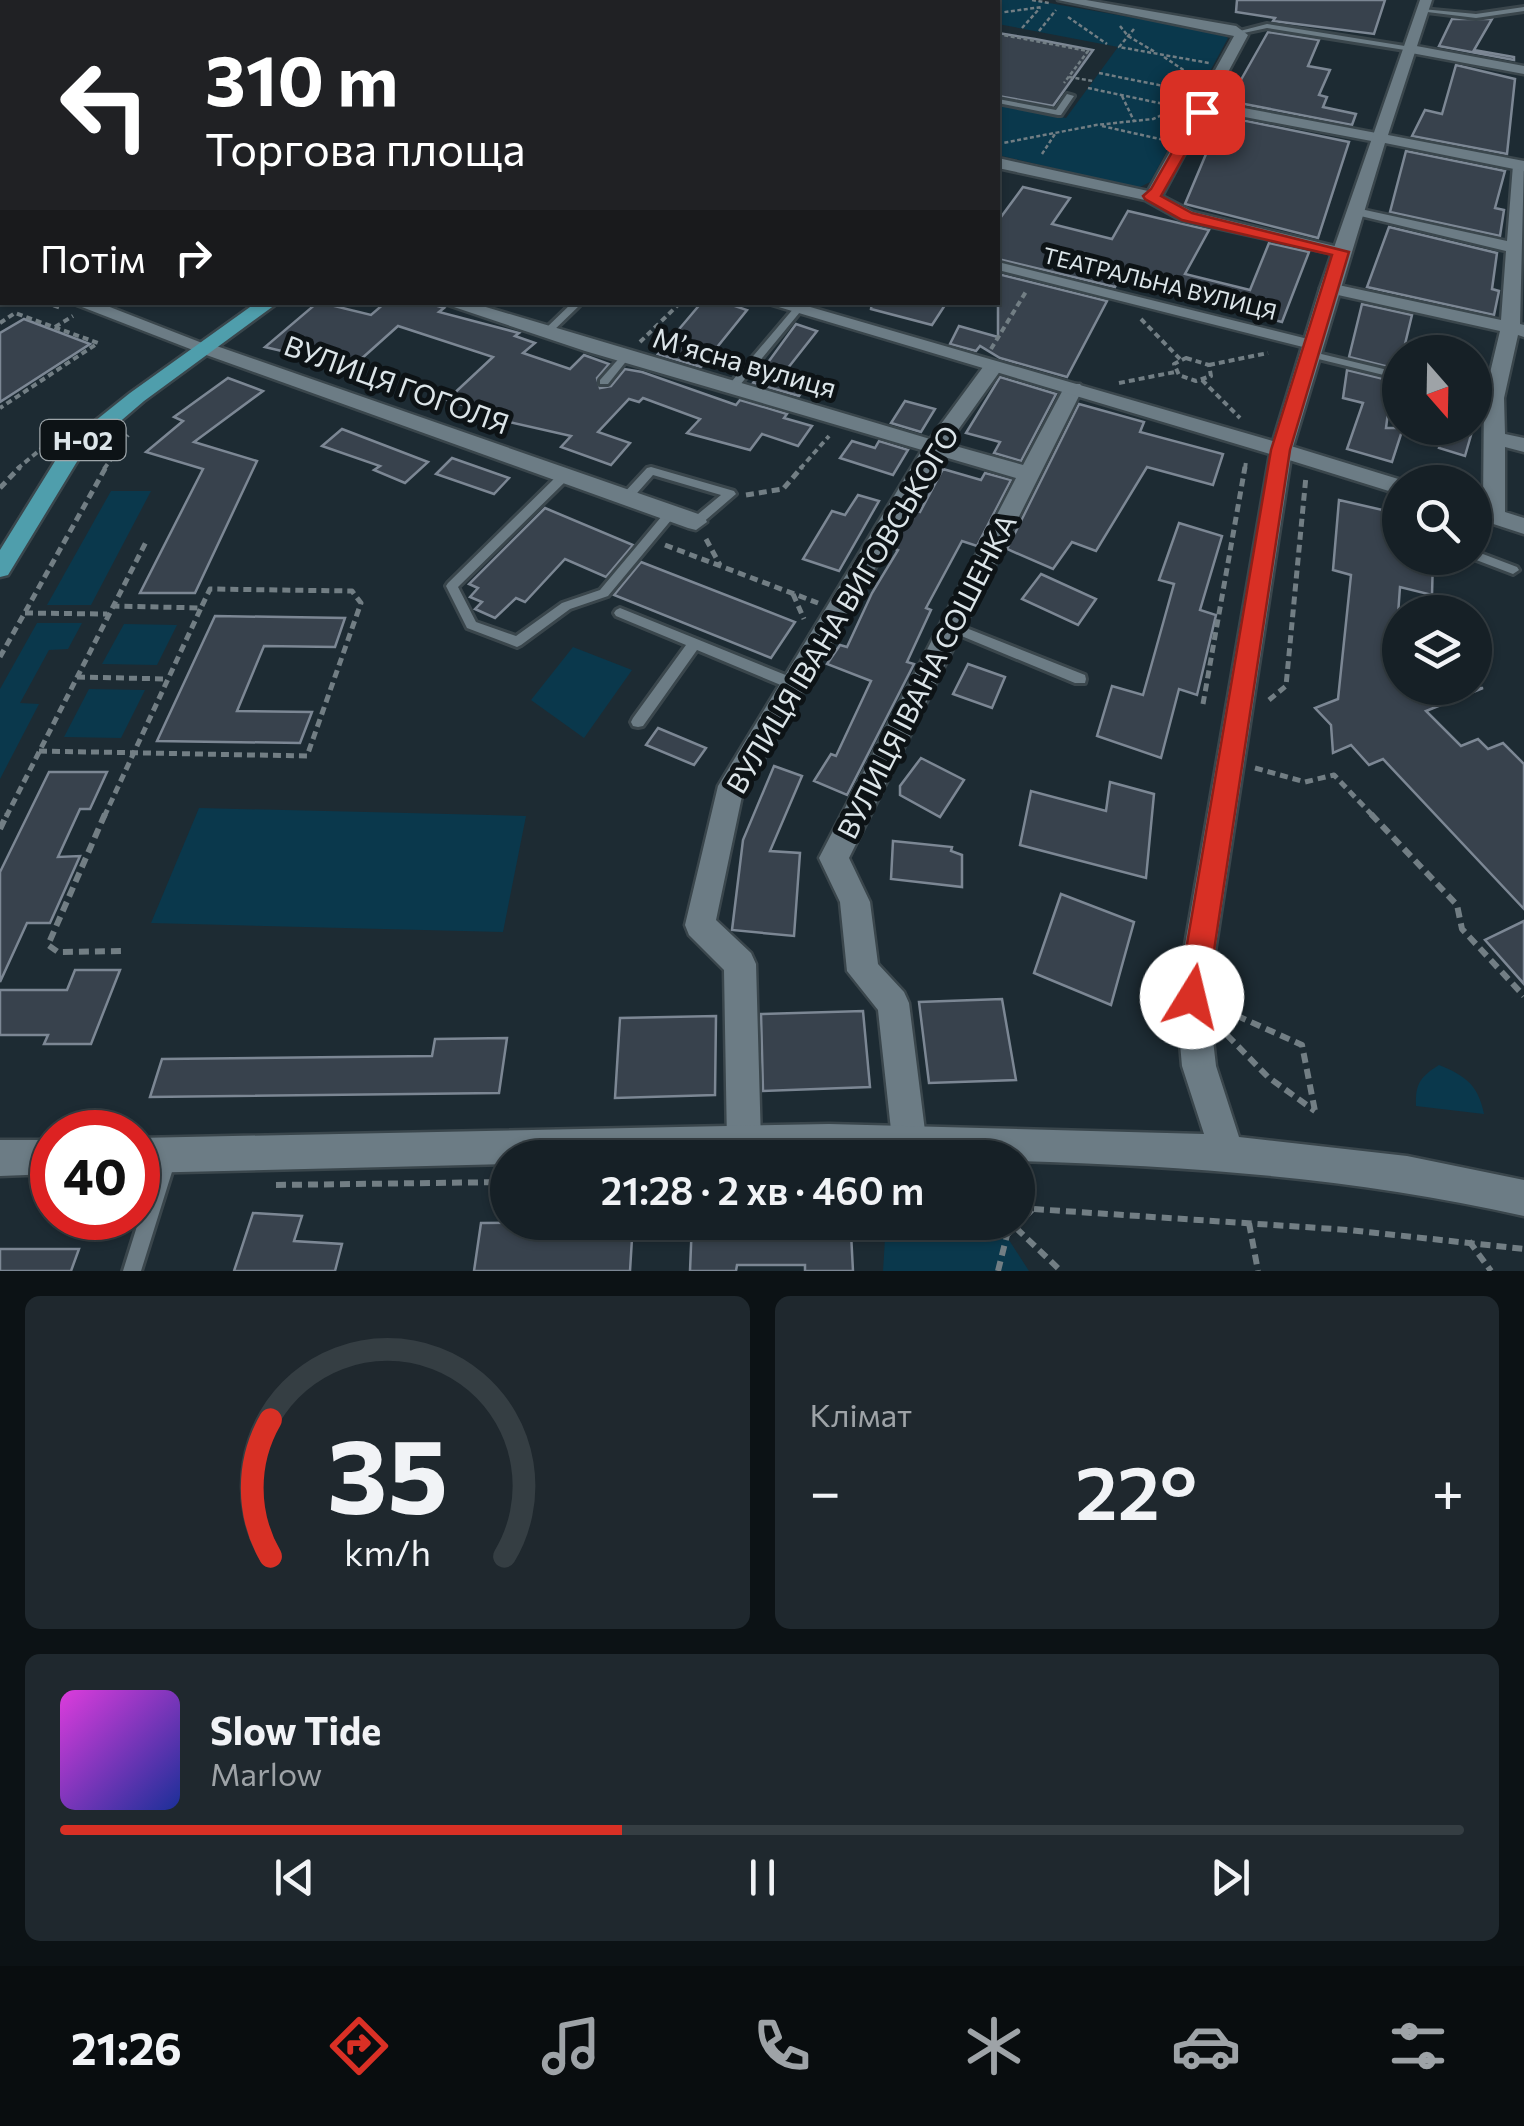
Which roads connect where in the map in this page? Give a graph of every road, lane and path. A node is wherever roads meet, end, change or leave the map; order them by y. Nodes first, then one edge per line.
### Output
1 (1048, 0) edge
2 (1061, 5) edge
3 (1424, 5) edge
4 (1042, 6) junction
5 (1524, 9) edge
6 (1000, 13) edge
7 (1142, 19) dead end
8 (1116, 22) dead end
9 (1022, 28) dead end
10 (1031, 30) dead end
11 (1039, 31) dead end
12 (1239, 32) junction
13 (1000, 34) edge
14 (1128, 36) junction
15 (1023, 39) junction
16 (1107, 44) dead end
17 (1411, 50) junction
18 (1159, 54) junction
19 (1524, 70) edge
20 (1099, 73) dead end
21 (1069, 77) junction
22 (1093, 81) dead end
23 (1088, 88) dead end
24 (1059, 91) dead end
25 (1122, 95) junction
26 (1070, 96) dead end
27 (1202, 99) junction
28 (1000, 101) edge
29 (1181, 107) junction
30 (1066, 118) dead end
31 (1154, 119) junction
32 (1081, 121) dead end
33 (1134, 121) junction
34 (1096, 125) junction
35 (1056, 132) junction
36 (1382, 138) junction
37 (1000, 142) edge
38 (1172, 142) dead end
39 (1000, 162) edge
40 (1035, 164) dead end
41 (1522, 165) edge
42 (1150, 196) junction
43 (1356, 213) junction
44 (1520, 249) edge
45 (1341, 252) junction
46 (1000, 267) edge
47 (1036, 276) junction
48 (1329, 288) junction
49 (1119, 296) junction
50 (266, 305) edge
51 (457, 305) edge
52 (576, 305) edge
53 (677, 305) edge
54 (780, 305) edge
55 (77, 308) edge
56 (798, 310) junction
57 (0, 322) edge
58 (54, 328) junction
59 (1517, 329) edge
60 (546, 333) junction
61 (206, 348) junction
62 (1310, 349) junction
63 (1274, 352) dead end
64 (625, 357) junction
65 (1180, 359) junction
66 (1209, 365) junction
67 (988, 366) junction
68 (1382, 371) edge
69 (1175, 372) junction
70 (1202, 380) junction
71 (1492, 380) edge
72 (604, 382) dead end
73 (731, 389) junction
74 (1076, 389) junction
75 (0, 408) edge
76 (844, 418) junction
77 (1248, 425) dead end
78 (137, 426) dead end
79 (1492, 427) edge
80 (1495, 438) junction
81 (935, 446) junction
82 (1524, 446) edge
83 (1281, 450) junction
84 (1246, 462) dead end
85 (1491, 465) edge
86 (1307, 473) dead end
87 (1028, 474) junction
88 (564, 476) junction
89 (1382, 481) edge
90 (730, 494) junction
91 (626, 498) junction
92 (671, 513) junction
93 (1492, 516) edge
94 (696, 522) junction
95 (1524, 526) edge
96 (656, 530) junction
97 (147, 540) dead end
98 (1492, 562) edge
99 (721, 567) junction
100 (0, 569) edge
101 (1513, 570) dead end
102 (113, 606) junction
103 (201, 608) junction
104 (837, 611) junction
105 (26, 613) junction
106 (620, 613) dead end
107 (109, 614) junction
108 (950, 627) junction
109 (694, 644) junction
110 (0, 658) edge
111 (77, 677) junction
112 (167, 679) junction
113 (1080, 679) dead end
114 (793, 684) junction
115 (1203, 704) dead end
116 (1265, 714) dead end
117 (638, 722) dead end
118 (39, 752) junction
119 (132, 753) junction
120 (1251, 767) dead end
121 (0, 828) edge
122 (125, 951) dead end
123 (1222, 994) dead end
124 (1524, 996) edge
125 (1222, 1009) junction
126 (909, 1139) junction
127 (744, 1140) edge
128 (868, 1140) edge
129 (490, 1149) edge
130 (1228, 1152) junction
131 (160, 1156) edge
132 (30, 1157) edge
133 (0, 1158) edge
134 (490, 1182) edge
135 (269, 1185) dead end
136 (1524, 1198) edge
137 (1035, 1209) edge
138 (1249, 1223) junction
139 (138, 1240) edge
140 (1007, 1240) edge
141 (1029, 1240) edge
142 (1469, 1241) junction
143 (1524, 1248) edge
144 (132, 1271) edge
145 (998, 1271) edge
146 (1061, 1271) edge
147 (1258, 1271) edge
148 (1491, 1271) edge

1 - 4 path
2 - 11 path
2 - 12 street
2 - 16 path
3 - 5 lane
3 - 17 street
4 - 6 path
4 - 9 path
7 - 14 path
8 - 14 path
10 - 15 path
12 - 17 lane
12 - 27 street
13 - 15 path
14 - 18 path
14 - 18 path
15 - 21 path
17 - 19 street
17 - 36 street
18 - 27 path
18 - 27 path
20 - 27 path
21 - 22 path
21 - 24 path
23 - 25 path
25 - 29 path
25 - 33 path
26 - 28 lane
27 - 29 path
27 - 31 path
27 - 36 street
27 - 42 street
29 - 31 path
30 - 35 path
31 - 33 path
32 - 34 path
33 - 34 path
34 - 35 path
34 - 38 path
35 - 37 path
35 - 40 path
36 - 41 street
36 - 43 street
39 - 42 street
41 - 44 street
42 - 45 street
43 - 44 street
43 - 45 street
44 - 59 street
45 - 48 street
46 - 47 street, ТЕАТРАЛЬНА ВУЛИЦЯ
47 - 49 street, ТЕАТРАЛЬНА ВУЛИЦЯ
47 - 67 path
48 - 59 street
48 - 62 street
49 - 62 street, ТЕАТРАЛЬНА ВУЛИЦЯ
49 - 65 path
50 - 61 main road, Н-02
51 - 60 street, Мʼясна вулиця
52 - 60 lane
53 - 64 path
54 - 56 street
55 - 58 path
55 - 61 street, ВУЛИЦЯ ГОГОЛЯ
56 - 67 street
56 - 73 lane
57 - 58 path
58 - 75 path
59 - 71 street
60 - 64 street, Мʼясна вулиця
61 - 88 street, ВУЛИЦЯ ГОГОЛЯ
61 - 100 main road, Н-02
62 - 68 lane
62 - 83 street
63 - 66 path
64 - 72 lane
64 - 73 street, Мʼясна вулиця
65 - 66 path
65 - 69 path
66 - 70 path
67 - 74 street
67 - 81 street, ВУЛИЦЯ ІВАНА ВИГОВСЬКОГО
69 - 70 path
69 - 74 path
70 - 77 path
73 - 76 street, Мʼясна вулиця
74 - 83 street
74 - 87 street, ВУЛИЦЯ ІВАНА СОШЕНКА
76 - 81 street, Мʼясна вулиця
76 - 90 path
78 - 105 path
79 - 80 street
80 - 82 street
80 - 85 street
81 - 87 street, Мʼясна вулиця
81 - 104 street, ВУЛИЦЯ ІВАНА ВИГОВСЬКОГО
83 - 89 street
83 - 130 street
84 - 115 path
86 - 116 path
87 - 108 street, ВУЛИЦЯ ІВАНА СОШЕНКА
88 - 91 street, ВУЛИЦЯ ГОГОЛЯ
88 - 96 lane
90 - 91 lane
90 - 94 lane
91 - 92 street, ВУЛИЦЯ ГОГОЛЯ
92 - 94 street, ВУЛИЦЯ ГОГОЛЯ
92 - 96 lane
93 - 95 street
94 - 99 path
96 - 99 path
97 - 102 path
98 - 101 lane
99 - 104 path
102 - 103 path
102 - 107 path
103 - 112 path
103 - 119 path
104 - 114 street, ВУЛИЦЯ ІВАНА ВИГОВСЬКОГО
105 - 107 path
105 - 110 path
106 - 109 lane
107 - 111 path
108 - 113 lane
108 - 126 street, ВУЛИЦЯ ІВАНА СОШЕНКА
109 - 114 lane
109 - 117 lane
111 - 112 path
111 - 118 path
112 - 119 path
114 - 127 street, ВУЛИЦЯ ІВАНА ВИГОВСЬКОГО
118 - 119 path
118 - 121 path
119 - 122 path
120 - 124 path
123 - 125 path
125 - 125 path
126 - 128 street
126 - 130 street
129 - 131 street
130 - 136 street
132 - 133 street
134 - 135 path
137 - 138 path
138 - 142 path
138 - 147 path
139 - 144 lane
140 - 145 path
141 - 146 path
142 - 143 path
142 - 148 path

